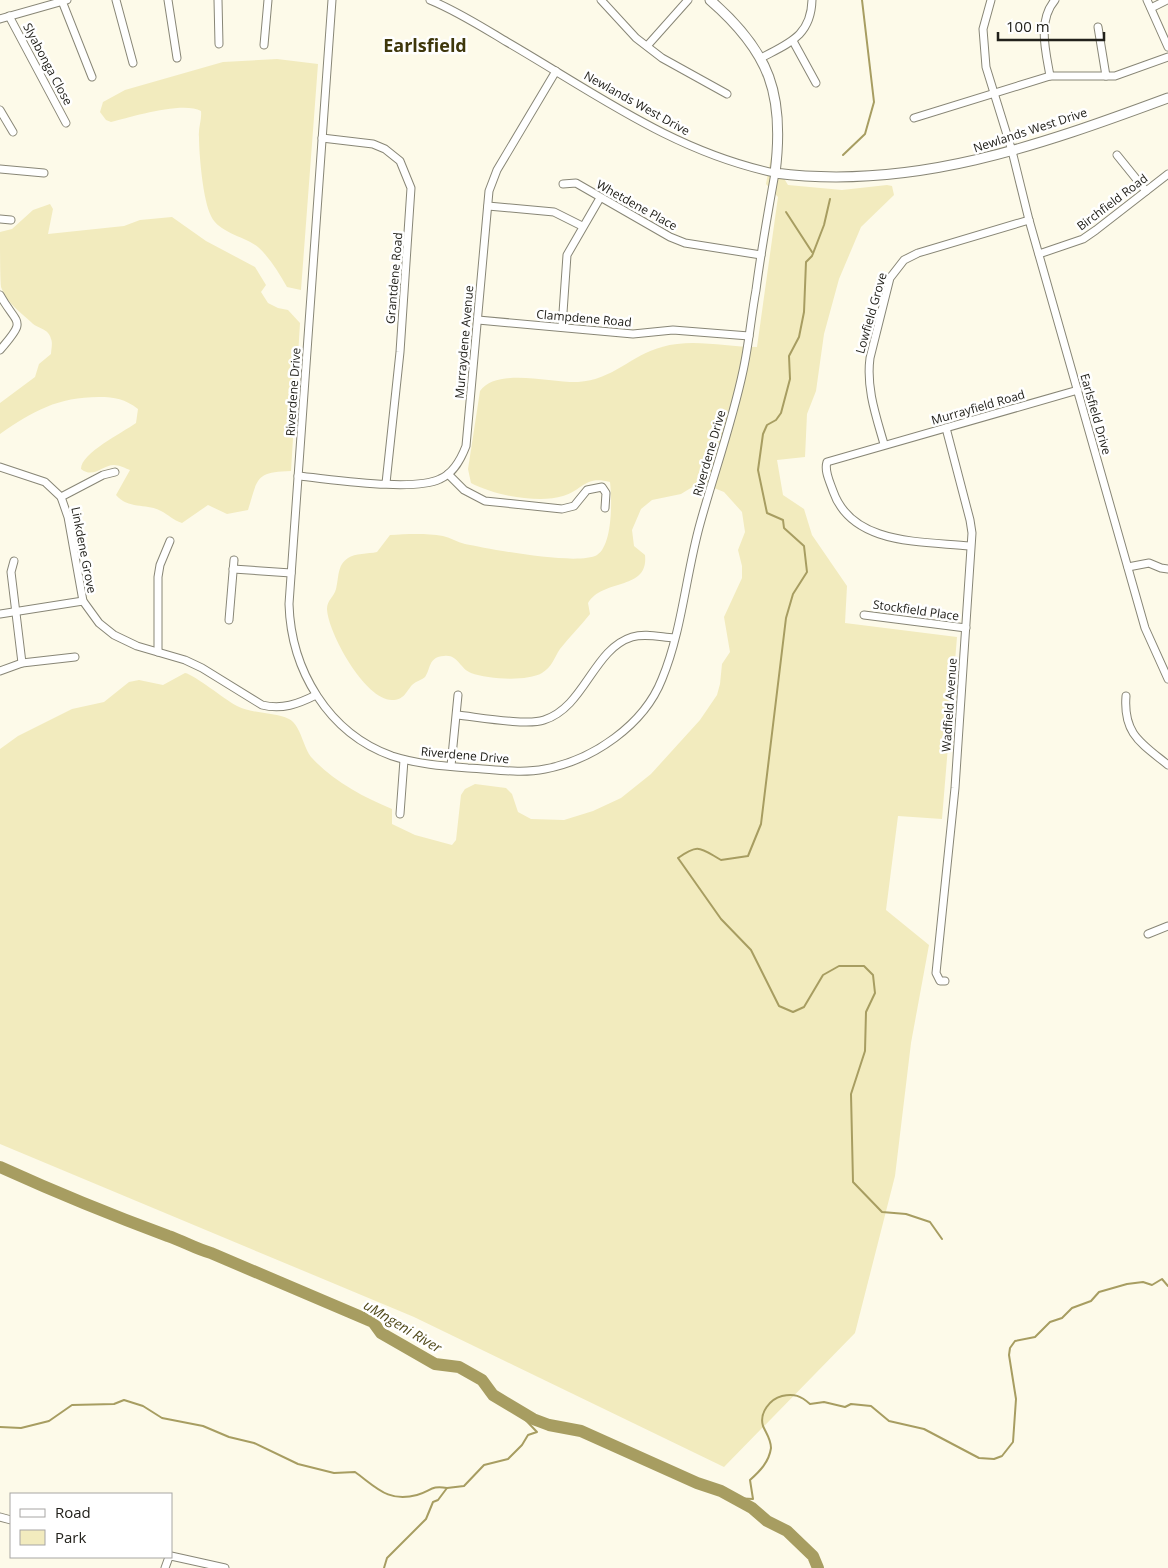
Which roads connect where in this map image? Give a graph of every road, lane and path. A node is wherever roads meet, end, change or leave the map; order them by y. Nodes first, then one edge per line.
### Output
1 (116, 0) edge
2 (168, 0) edge
3 (218, 0) edge
4 (268, 0) edge
5 (332, 0) edge
6 (430, 0) edge
7 (601, 0) edge
8 (688, 0) edge
9 (710, 0) edge
10 (812, 0) edge
11 (991, 0) edge
12 (1055, 0) edge
13 (1147, 0) edge
14 (1167, 0) edge
15 (65, 1) edge
16 (1151, 8) junction
17 (9, 16) junction
18 (0, 19) edge
19 (1098, 27) dead end
20 (793, 41) junction
21 (219, 44) dead end
22 (264, 45) dead end
23 (647, 46) junction
24 (1168, 46) edge
25 (1168, 57) edge
26 (176, 58) dead end
27 (761, 58) junction
28 (133, 63) dead end
29 (556, 71) junction
30 (1050, 76) junction
31 (1106, 76) junction
32 (92, 77) dead end
33 (816, 83) dead end
34 (727, 94) dead end
35 (994, 95) junction
36 (1168, 98) edge
37 (0, 110) edge
38 (914, 118) dead end
39 (66, 124) dead end
40 (13, 132) dead end
41 (322, 138) junction
42 (1012, 152) junction
43 (1117, 155) dead end
44 (0, 169) edge
45 (775, 173) junction
46 (44, 174) dead end
47 (1168, 174) edge
48 (562, 184) dead end
49 (1146, 191) junction
50 (600, 198) junction
51 (488, 206) junction
52 (0, 219) edge
53 (11, 220) dead end
54 (1029, 220) junction
55 (582, 226) junction
56 (1039, 254) junction
57 (761, 255) junction
58 (0, 295) edge
59 (478, 320) junction
60 (562, 327) junction
61 (749, 336) junction
62 (0, 350) edge
63 (1078, 390) junction
64 (946, 428) junction
65 (884, 444) junction
66 (0, 467) edge
67 (115, 472) dead end
68 (448, 474) junction
69 (298, 476) junction
70 (386, 483) junction
71 (61, 496) junction
72 (605, 508) dead end
73 (170, 541) dead end
74 (970, 546) junction
75 (234, 560) dead end
76 (14, 561) dead end
77 (1128, 567) junction
78 (232, 569) junction
79 (1168, 569) edge
80 (291, 573) junction
81 (83, 601) junction
82 (16, 611) junction
83 (0, 614) edge
84 (864, 615) dead end
85 (229, 620) dead end
86 (966, 628) junction
87 (674, 638) junction
88 (158, 652) junction
89 (75, 657) dead end
90 (22, 663) junction
91 (0, 671) edge
92 (1168, 679) edge
93 (316, 695) junction
94 (458, 695) dead end
95 (1126, 696) dead end
96 (456, 715) junction
97 (404, 760) junction
98 (1168, 765) edge
99 (451, 766) junction
100 (400, 814) dead end
101 (1168, 926) edge
102 (1148, 934) dead end
103 (945, 981) dead end
104 (172, 1556) edge
105 (225, 1568) edge

1 - 28 street
2 - 26 street
3 - 21 street
4 - 22 street
5 - 41 street, Riverdene Drive
6 - 29 street, Newlands West Drive
7 - 23 street
8 - 23 street
9 - 27 street
10 - 20 street
11 - 35 street, Earlsfield Drive
12 - 30 street
13 - 16 street
14 - 16 street
15 - 17 street
15 - 32 street
16 - 24 street
17 - 18 street
17 - 39 street, Slyabonga Close
19 - 31 street
20 - 27 street
20 - 33 street
23 - 34 street
25 - 31 street
27 - 45 street
29 - 45 street, Newlands West Drive
29 - 51 street, Murraydene Avenue
30 - 31 street
30 - 35 street
35 - 38 street
35 - 42 street, Earlsfield Drive
36 - 42 street, Newlands West Drive
37 - 40 street
41 - 69 street, Riverdene Drive
41 - 70 street, Grantdene Road
42 - 45 street, Newlands West Drive
42 - 54 street, Earlsfield Drive
43 - 49 street
44 - 46 street
45 - 57 street, Riverdene Drive
47 - 49 street, Birchfield Road
48 - 50 street, Whetdene Place
49 - 56 street, Birchfield Road
50 - 55 street
50 - 57 street, Whetdene Place
51 - 55 street
51 - 59 street, Murraydene Avenue
52 - 53 street
54 - 56 street, Earlsfield Drive
54 - 65 street, Lowfield Grove
55 - 60 street
56 - 63 street, Earlsfield Drive
57 - 61 street, Riverdene Drive
58 - 62 street
59 - 60 street, Clampdene Road
59 - 68 street, Murraydene Avenue
60 - 61 street, Clampdene Road
61 - 87 street, Riverdene Drive
63 - 64 street, Murrayfield Road
63 - 77 street, Earlsfield Drive
64 - 65 street, Murrayfield Road
64 - 74 street, Wadfield Avenue
65 - 74 street, Murrayfield Road
66 - 71 street, Linkdene Grove
67 - 71 street
68 - 70 street
68 - 72 street
69 - 70 street
69 - 80 street, Riverdene Drive
71 - 81 street, Linkdene Grove
73 - 88 street
74 - 86 street, Wadfield Avenue
75 - 78 street
76 - 82 street
77 - 79 street
77 - 92 street, Earlsfield Drive
78 - 80 street
78 - 85 street
80 - 93 street, Riverdene Drive
81 - 82 street
81 - 88 street, Linkdene Grove
82 - 83 street
82 - 90 street
84 - 86 street, Stockfield Place
86 - 103 street, Wadfield Avenue
87 - 96 street
87 - 99 street, Riverdene Drive
88 - 93 street, Linkdene Grove
89 - 90 street
90 - 91 street
93 - 97 street, Riverdene Drive
94 - 96 street
95 - 98 street
96 - 99 street
97 - 99 street, Riverdene Drive
97 - 100 street
101 - 102 street
104 - 105 street

